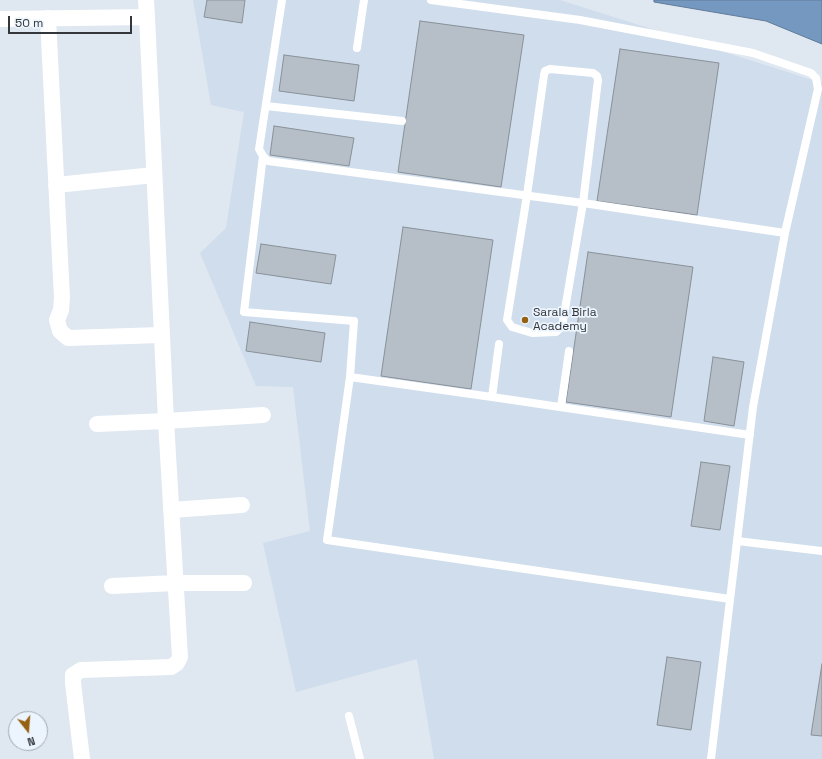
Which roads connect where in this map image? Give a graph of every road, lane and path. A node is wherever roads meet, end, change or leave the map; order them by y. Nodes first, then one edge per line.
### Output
1 (146, 0) edge
2 (282, 0) edge
3 (364, 0) edge
4 (431, 0) edge
5 (147, 17) junction
6 (48, 18) junction
7 (0, 19) edge
8 (357, 48) dead end
9 (266, 106) junction
10 (402, 121) dead end
11 (263, 156) junction
12 (154, 175) junction
13 (56, 185) junction
14 (527, 195) junction
15 (584, 203) junction
16 (785, 233) junction
17 (162, 335) junction
18 (499, 344) dead end
19 (569, 351) dead end
20 (350, 377) junction
21 (492, 397) junction
22 (561, 408) junction
23 (263, 415) dead end
24 (166, 421) junction
25 (97, 424) dead end
26 (750, 435) junction
27 (242, 505) dead end
28 (171, 510) junction
29 (737, 541) junction
30 (822, 551) edge
31 (175, 583) junction
32 (244, 583) dead end
33 (112, 586) dead end
34 (730, 599) junction
35 (349, 716) dead end
36 (82, 759) edge
37 (360, 759) edge
38 (710, 759) edge

1 - 5 street
2 - 9 lane
3 - 8 lane
4 - 16 lane
5 - 6 street
5 - 12 street
6 - 7 street
6 - 13 street
9 - 10 lane
9 - 11 lane
11 - 14 lane
11 - 20 lane
12 - 13 street
12 - 17 street
13 - 17 street
14 - 15 lane
14 - 15 lane
14 - 15 lane
15 - 16 lane
16 - 26 lane
17 - 24 street
18 - 21 lane
19 - 22 lane
20 - 21 lane
20 - 34 lane
21 - 22 lane
22 - 26 lane
23 - 24 street
24 - 25 street
24 - 28 street
26 - 29 lane
27 - 28 street
28 - 31 street
29 - 30 lane
29 - 34 lane
31 - 32 street
31 - 33 street
31 - 36 street
34 - 38 lane
35 - 37 lane

